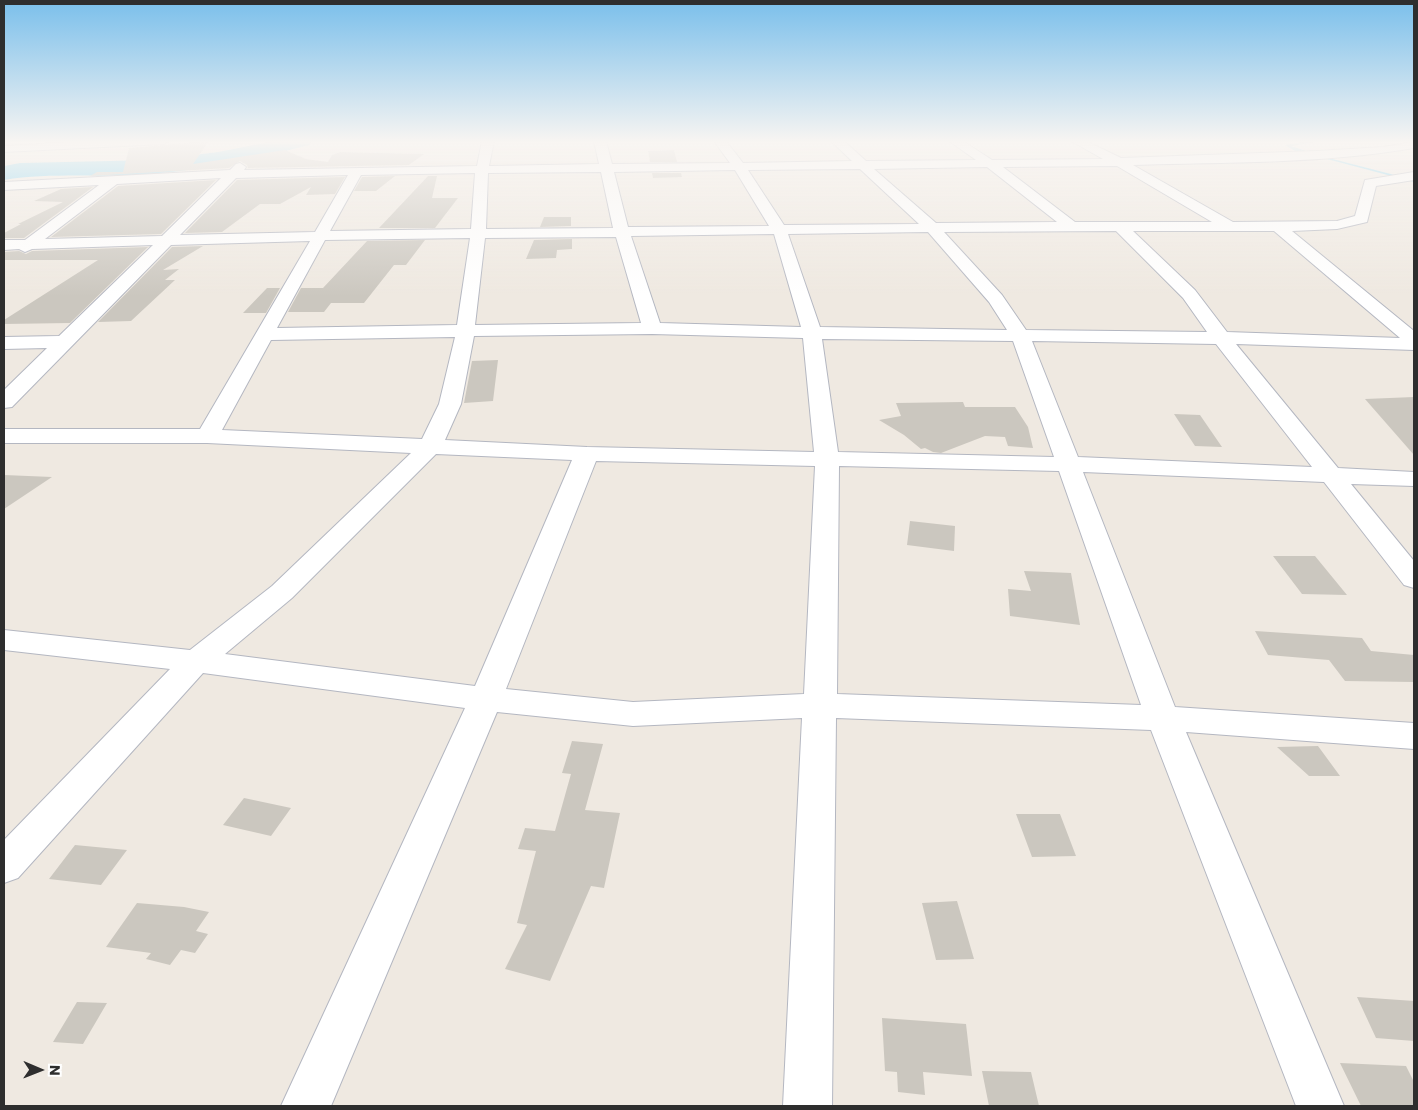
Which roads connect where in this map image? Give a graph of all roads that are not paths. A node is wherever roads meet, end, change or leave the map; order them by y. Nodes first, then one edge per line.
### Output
1 (97, 193) edge
2 (214, 193) edge
3 (343, 193) edge
4 (481, 193) edge
5 (612, 193) edge
6 (756, 193) edge
7 (893, 193) edge
8 (1028, 193) edge
9 (1172, 193) edge
10 (1368, 193) edge
11 (1072, 226) junction
12 (1120, 226) junction
13 (1230, 226) junction
14 (1278, 227) junction
15 (932, 228) junction
16 (780, 231) junction
17 (622, 233) junction
18 (478, 235) junction
19 (318, 236) junction
20 (168, 241) junction
21 (28, 245) junction
22 (7, 252) edge
23 (652, 328) junction
24 (465, 332) junction
25 (812, 333) junction
26 (264, 334) junction
27 (1021, 336) junction
28 (1220, 338) junction
29 (1414, 340) edge
30 (63, 342) junction
31 (4, 343) edge
32 (1414, 344) edge
33 (4, 402) edge
34 (4, 436) edge
35 (207, 436) junction
36 (430, 447) junction
37 (587, 454) junction
38 (827, 459) junction
39 (1069, 464) junction
40 (1330, 475) junction
41 (1414, 479) edge
42 (1414, 580) edge
43 (4, 640) edge
44 (196, 661) junction
45 (486, 699) junction
46 (819, 705) junction
47 (1163, 718) junction
48 (1414, 736) edge
49 (4, 866) edge
50 (306, 1106) edge
51 (808, 1106) edge
52 (1320, 1106) edge

1 - 21 street
2 - 20 street
3 - 19 street
4 - 18 street
5 - 17 street
6 - 16 street
7 - 15 street
8 - 11 street
9 - 13 street
10 - 14 street
11 - 12 street
11 - 15 street
12 - 13 street
12 - 28 street
13 - 14 street
14 - 29 street
15 - 16 street
15 - 27 street
16 - 17 street
16 - 25 street
17 - 18 street
17 - 23 street
18 - 19 street
18 - 24 street
19 - 20 street
19 - 26 street
20 - 21 street
20 - 30 street
21 - 22 street
23 - 24 street
23 - 25 street
24 - 26 street
24 - 36 street
25 - 27 street
25 - 38 street
26 - 35 street
27 - 28 street
27 - 39 street
28 - 32 street
28 - 40 street
30 - 31 street
30 - 33 street
34 - 35 street
35 - 36 street
36 - 37 street
36 - 44 street
37 - 38 street
37 - 45 street
38 - 39 street
38 - 46 street
39 - 40 street
39 - 47 street
40 - 41 street
40 - 42 street
43 - 44 street
44 - 45 street
44 - 49 street
45 - 46 street
45 - 50 street
46 - 47 street
46 - 51 street
47 - 48 street
47 - 52 street

